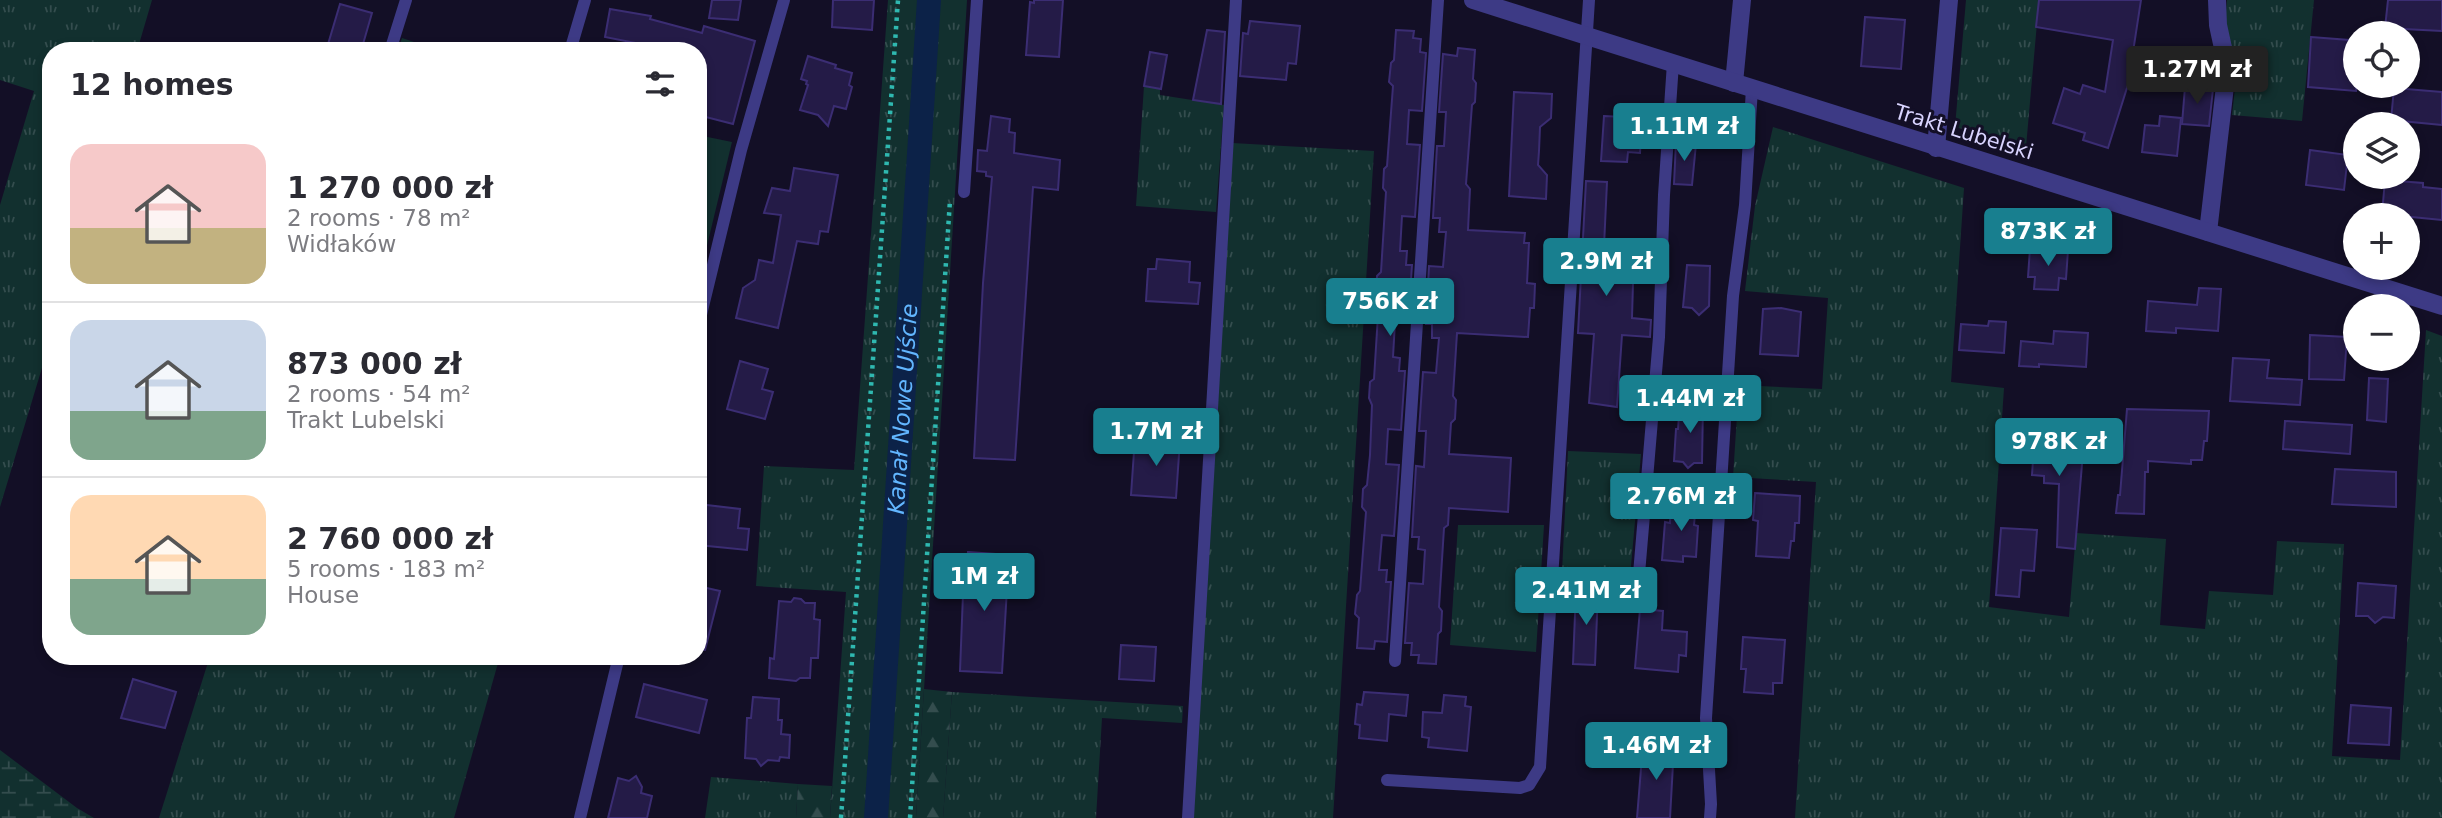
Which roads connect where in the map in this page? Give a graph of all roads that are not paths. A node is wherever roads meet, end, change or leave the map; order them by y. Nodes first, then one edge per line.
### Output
1 (406, 0) edge
2 (584, 0) edge
3 (784, 0) edge
4 (977, 0) edge
5 (1236, 0) edge
6 (1438, 0) edge
7 (1473, 0) edge
8 (1589, 0) edge
9 (1742, 0) edge
10 (1949, 0) edge
11 (2217, 0) edge
12 (1586, 35) junction
13 (393, 42) edge
14 (572, 42) edge
15 (1673, 63) junction
16 (1743, 86) junction
17 (1936, 148) junction
18 (964, 192) dead end
19 (2208, 232) junction
20 (707, 290) edge
21 (2442, 306) edge
22 (1639, 574) dead end
23 (1395, 661) dead end
24 (617, 665) edge
25 (1387, 780) dead end
26 (580, 818) edge
27 (1188, 818) edge
28 (1710, 818) edge

1 - 13 lane
2 - 14 lane
3 - 20 lane
4 - 18 lane
5 - 27 lane
6 - 23 lane
7 - 12 street, Trakt Lubelski
8 - 12 lane
9 - 16 street
10 - 17 street
11 - 19 street
12 - 15 street, Trakt Lubelski
12 - 25 lane
15 - 16 street, Trakt Lubelski
15 - 22 lane
16 - 17 street, Trakt Lubelski
16 - 28 lane
17 - 19 street, Trakt Lubelski
19 - 21 street, Trakt Lubelski
24 - 26 lane

